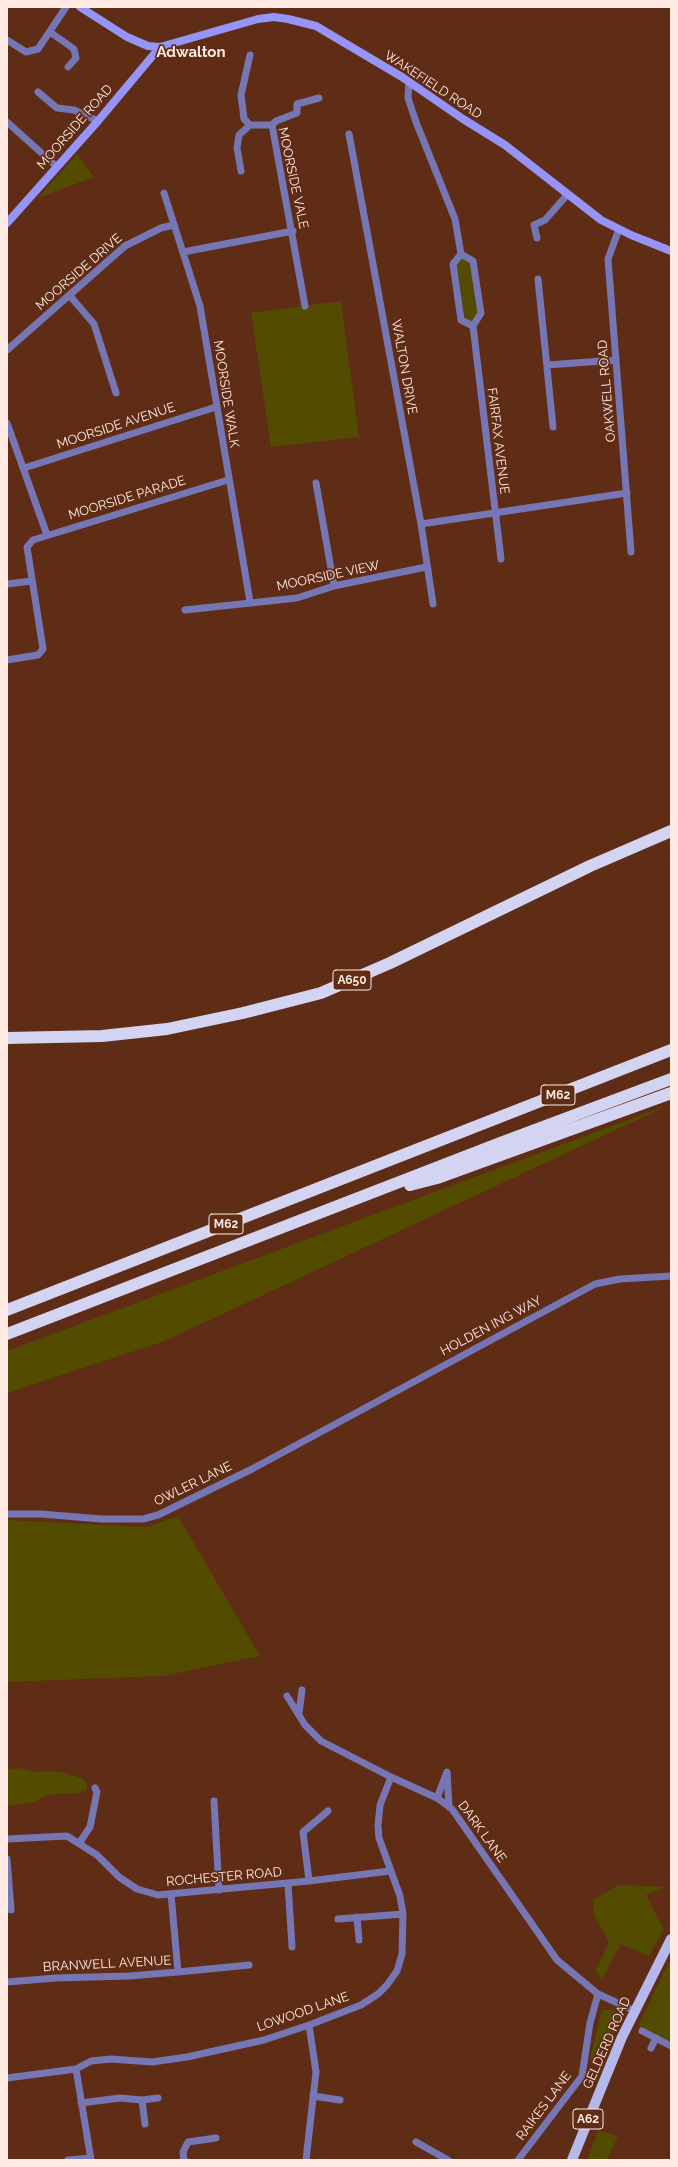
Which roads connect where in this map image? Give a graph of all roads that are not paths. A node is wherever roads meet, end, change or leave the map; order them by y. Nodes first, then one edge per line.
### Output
1 (66, 7) edge
2 (80, 7) edge
3 (50, 32) junction
4 (7, 40) edge
5 (160, 47) junction
6 (250, 55) dead end
7 (68, 68) dead end
8 (409, 82) junction
9 (38, 92) dead end
10 (319, 98) dead end
11 (98, 121) junction
12 (7, 122) edge
13 (250, 125) junction
14 (272, 125) junction
15 (349, 134) dead end
16 (56, 166) junction
17 (241, 171) dead end
18 (164, 193) dead end
19 (567, 194) junction
20 (7, 223) edge
21 (174, 224) junction
22 (619, 229) junction
23 (293, 231) junction
24 (537, 238) dead end
25 (671, 251) edge
26 (183, 252) junction
27 (461, 254) junction
28 (538, 279) dead end
29 (70, 296) junction
30 (305, 306) dead end
31 (473, 326) junction
32 (7, 349) edge
33 (616, 360) junction
34 (547, 365) junction
35 (116, 393) dead end
36 (216, 407) junction
37 (7, 424) edge
38 (554, 427) dead end
39 (24, 468) junction
40 (228, 480) junction
41 (316, 483) dead end
42 (628, 493) junction
43 (495, 512) junction
44 (421, 524) junction
45 (47, 535) junction
46 (631, 552) dead end
47 (501, 559) dead end
48 (426, 567) junction
49 (32, 581) junction
50 (7, 584) edge
51 (334, 586) junction
52 (250, 602) junction
53 (433, 604) dead end
54 (186, 610) dead end
55 (7, 660) edge
56 (671, 831) edge
57 (7, 1038) edge
58 (671, 1050) edge
59 (671, 1079) edge
60 (671, 1093) edge
61 (345, 1203) junction
62 (671, 1276) edge
63 (7, 1310) edge
64 (7, 1334) edge
65 (331, 1425) joint
66 (7, 1514) edge
67 (302, 1690) dead end
68 (287, 1696) dead end
69 (299, 1713) junction
70 (391, 1777) junction
71 (95, 1788) dead end
72 (437, 1798) junction
73 (214, 1800) dead end
74 (449, 1807) junction
75 (328, 1811) dead end
76 (7, 1839) edge
77 (80, 1842) junction
78 (7, 1859) edge
79 (390, 1871) junction
80 (309, 1882) junction
81 (288, 1884) junction
82 (220, 1890) junction
83 (171, 1894) junction
84 (11, 1910) dead end
85 (403, 1914) junction
86 (357, 1917) junction
87 (338, 1919) dead end
88 (671, 1939) edge
89 (359, 1940) dead end
90 (292, 1947) dead end
91 (249, 1965) dead end
92 (178, 1972) junction
93 (7, 1982) edge
94 (598, 1994) junction
95 (635, 2010) junction
96 (309, 2025) junction
97 (642, 2031) dead end
98 (656, 2038) junction
99 (671, 2046) edge
100 (651, 2048) dead end
101 (76, 2069) junction
102 (7, 2078) edge
103 (313, 2096) junction
104 (158, 2098) dead end
105 (142, 2100) junction
106 (340, 2100) dead end
107 (81, 2103) junction
108 (145, 2124) dead end
109 (216, 2138) dead end
110 (416, 2142) dead end
111 (90, 2159) edge
112 (68, 2160) edge
113 (184, 2160) edge
114 (306, 2160) edge
115 (448, 2160) edge
116 (518, 2160) edge
117 (572, 2160) edge

1 - 3 street
2 - 5 main road
3 - 4 street
3 - 7 street
5 - 8 main road, WAKEFIELD ROAD
5 - 11 main road, MOORSIDE ROAD
6 - 13 street
8 - 19 main road, WAKEFIELD ROAD
8 - 27 street
9 - 11 street
10 - 14 street
11 - 16 main road, MOORSIDE ROAD
12 - 16 street
13 - 14 street, MOORSIDE VALE
13 - 17 street
14 - 23 street, MOORSIDE VALE
15 - 44 street, WALTON DRIVE
16 - 20 main road, MOORSIDE ROAD
18 - 21 street, MOORSIDE WALK
19 - 22 main road, WAKEFIELD ROAD
19 - 24 street
21 - 26 street, MOORSIDE WALK
21 - 29 street, MOORSIDE DRIVE
22 - 25 main road, WAKEFIELD ROAD
22 - 33 street, OAKWELL ROAD
23 - 26 street
23 - 30 street, MOORSIDE VALE
26 - 36 street, MOORSIDE WALK
27 - 31 street, FAIRFAX AVENUE
27 - 31 street
28 - 34 street
29 - 32 street, MOORSIDE DRIVE
29 - 35 street
31 - 43 street, FAIRFAX AVENUE
33 - 34 street
33 - 42 street, OAKWELL ROAD
34 - 38 street
36 - 39 street, MOORSIDE AVENUE
36 - 40 street, MOORSIDE WALK
37 - 39 street
39 - 45 street
40 - 45 street, MOORSIDE PARADE
40 - 52 street, MOORSIDE WALK
41 - 51 street
42 - 43 street
42 - 46 street, OAKWELL ROAD
43 - 44 street
43 - 47 street, FAIRFAX AVENUE
44 - 48 street, WALTON DRIVE
45 - 49 street, MOORSIDE PARADE
48 - 51 street, MOORSIDE VIEW
48 - 53 street, WALTON DRIVE
49 - 50 street
49 - 55 street
51 - 52 street, MOORSIDE VIEW
52 - 54 street, MOORSIDE VIEW
56 - 57 highway, A650
58 - 63 highway, M62
59 - 61 highway, M62
60 - 61 highway, M62
61 - 64 highway, M62
62 - 65 street, HOLDEN ING WAY
65 - 66 street, OWLER LANE
67 - 69 street
68 - 69 street, DARK LANE
69 - 70 street, DARK LANE
70 - 72 street, DARK LANE
70 - 79 street, LOWOOD LANE
71 - 77 street
72 - 74 street, DARK LANE
72 - 74 street
73 - 82 street
74 - 94 street, DARK LANE
75 - 80 street
76 - 77 street, ROCHESTER ROAD
77 - 83 street, ROCHESTER ROAD
78 - 84 street
79 - 80 street, ROCHESTER ROAD
79 - 85 street, LOWOOD LANE
80 - 81 street, ROCHESTER ROAD
81 - 82 street, ROCHESTER ROAD
81 - 90 street
82 - 83 street, ROCHESTER ROAD
83 - 92 street, BRANWELL AVENUE
85 - 86 street
85 - 96 street, LOWOOD LANE
86 - 87 street
86 - 89 street
88 - 95 main road, GELDERD ROAD / A62
91 - 92 street
92 - 93 street, BRANWELL AVENUE
94 - 95 street, DARK LANE
94 - 116 street, RAIKES LANE
95 - 117 main road, GELDERD ROAD / A62
96 - 101 street, LOWOOD LANE
96 - 103 street
97 - 98 street
98 - 99 street
98 - 100 street
101 - 102 street, LOWOOD LANE
101 - 107 street
103 - 106 street
103 - 114 street
104 - 105 street
105 - 107 street
105 - 108 street
107 - 111 street
109 - 113 street
110 - 115 street
111 - 112 street

